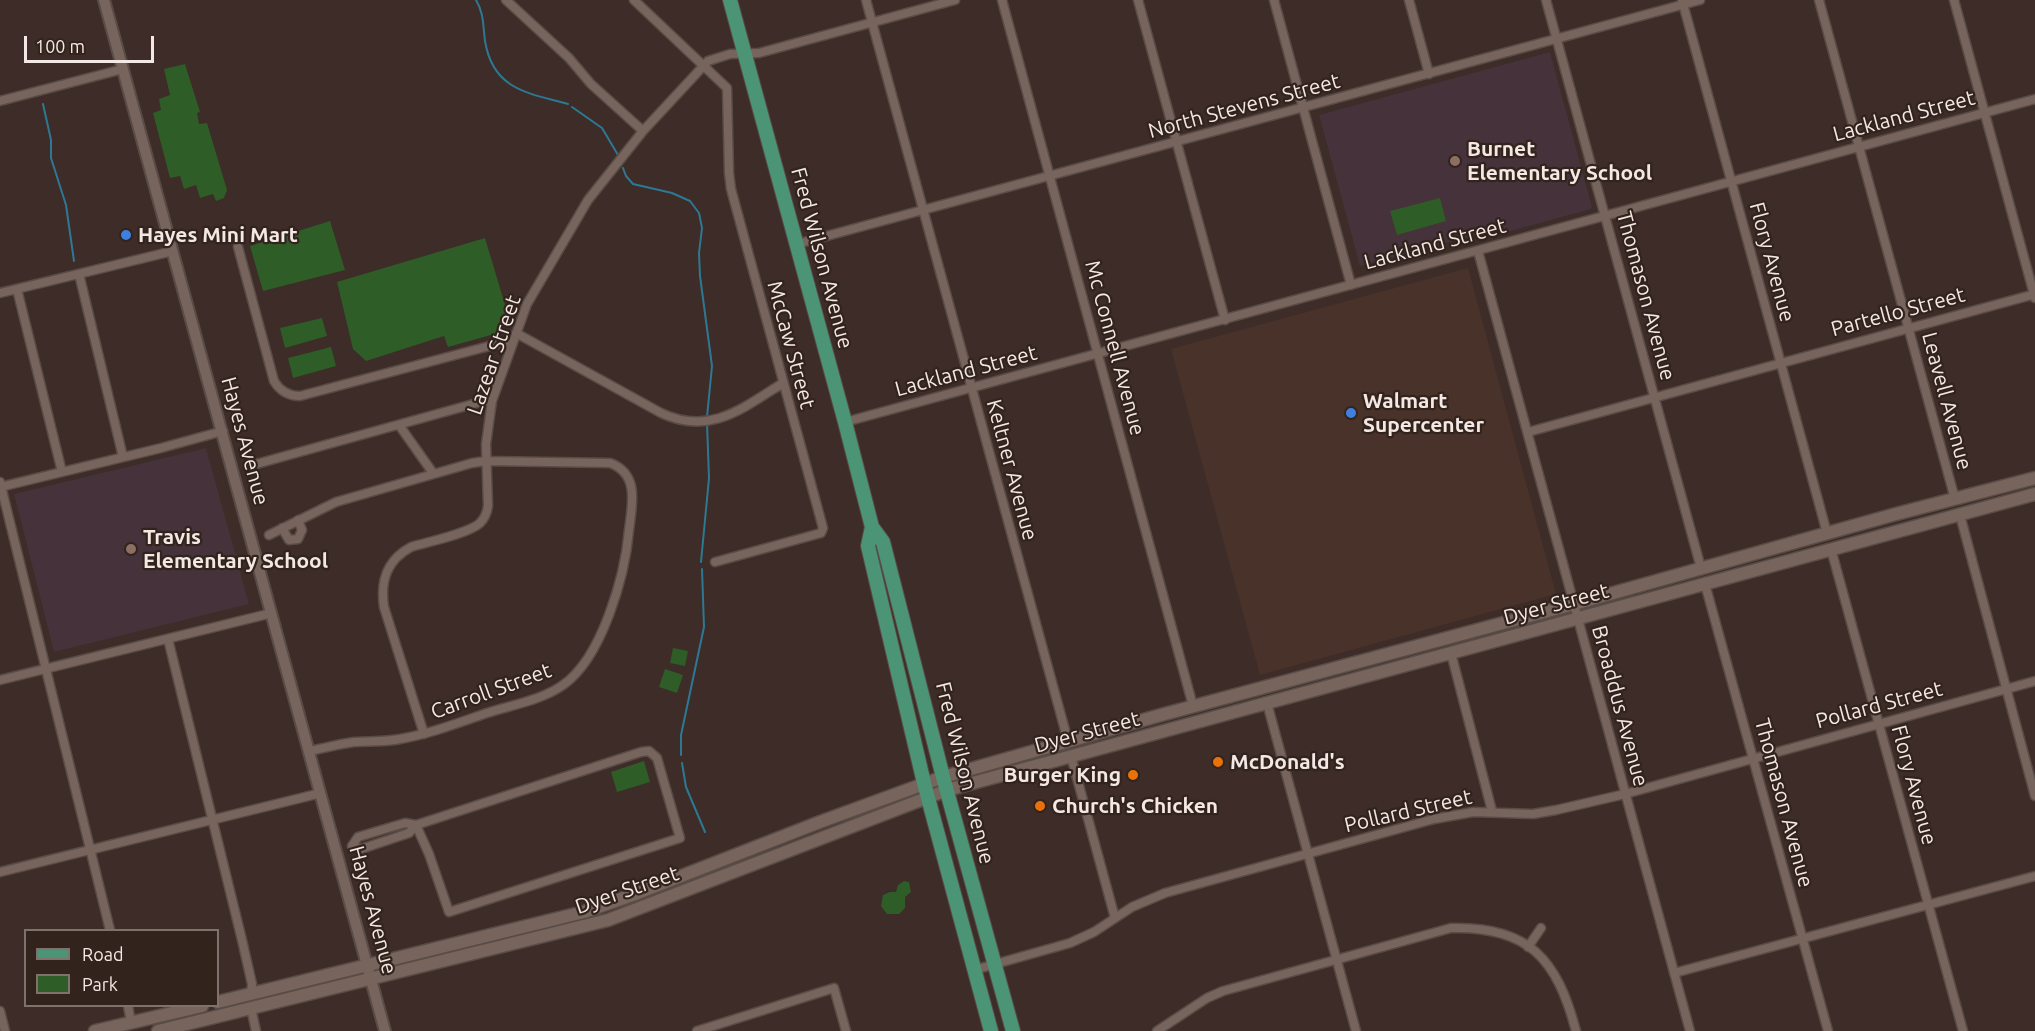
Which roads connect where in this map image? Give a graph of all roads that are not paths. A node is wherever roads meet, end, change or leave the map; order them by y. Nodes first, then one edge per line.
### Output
1 (104, 0) edge
2 (506, 0) edge
3 (634, 0) edge
4 (730, 0) edge
5 (866, 0) edge
6 (955, 0) edge
7 (1002, 0) edge
8 (1138, 0) edge
9 (1274, 0) edge
10 (1409, 0) edge
11 (1546, 0) edge
12 (1700, 0) edge
13 (1819, 0) edge
14 (1954, 0) edge
15 (1683, 2) edge
16 (872, 22) junction
17 (1557, 39) junction
18 (745, 54) junction
19 (704, 65) junction
20 (123, 69) junction
21 (1429, 74) junction
22 (2035, 99) edge
23 (0, 101) edge
24 (1303, 108) junction
25 (1985, 113) junction
26 (643, 131) junction
27 (1177, 142) junction
28 (1859, 147) junction
29 (1050, 177) junction
30 (1732, 182) junction
31 (924, 212) junction
32 (1605, 216) junction
33 (797, 244) junction
34 (238, 247) dead end
35 (173, 251) junction
36 (1478, 251) junction
37 (79, 274) junction
38 (1351, 285) junction
39 (17, 289) junction
40 (0, 293) edge
41 (2035, 295) edge
42 (1225, 320) junction
43 (1908, 328) junction
44 (516, 333) junction
45 (512, 345) junction
46 (1098, 354) junction
47 (1781, 363) junction
48 (783, 383) junction
49 (972, 388) junction
50 (1655, 397) junction
51 (492, 401) junction
52 (845, 422) junction
53 (399, 425) junction
54 (223, 431) junction
55 (1528, 432) junction
56 (123, 457) junction
57 (486, 461) junction
58 (249, 466) dead end
59 (62, 472) junction
60 (433, 473) junction
61 (2035, 478) edge
62 (0, 486) edge
63 (2035, 494) edge
64 (1954, 499) junction
65 (1896, 514) junction
66 (1960, 514) junction
67 (298, 520) junction
68 (872, 527) junction
69 (282, 528) junction
70 (1827, 533) junction
71 (269, 535) dead end
72 (1831, 549) junction
73 (715, 562) dead end
74 (1779, 563) junction
75 (1701, 568) junction
76 (1706, 584) junction
77 (1574, 604) junction
78 (272, 614) junction
79 (1578, 618) junction
80 (1447, 637) junction
81 (168, 639) junction
82 (1451, 653) junction
83 (1400, 667) junction
84 (45, 669) junction
85 (1304, 676) junction
86 (0, 680) edge
87 (2035, 681) edge
88 (2006, 689) junction
89 (1267, 703) junction
90 (1193, 706) junction
91 (1879, 724) junction
92 (1159, 732) junction
93 (1101, 733) junction
94 (424, 734) junction
95 (1068, 741) junction
96 (310, 751) junction
97 (1071, 756) junction
98 (1753, 758) junction
99 (945, 783) junction
100 (926, 789) junction
101 (321, 793) junction
102 (1625, 794) junction
103 (2035, 796) edge
104 (1492, 811) junction
105 (212, 820) junction
106 (416, 825) junction
107 (90, 850) junction
108 (337, 852) junction
109 (1307, 854) junction
110 (0, 872) edge
111 (2035, 876) edge
112 (1928, 905) junction
113 (1115, 918) junction
114 (1541, 928) dead end
115 (110, 929) edge
116 (1802, 939) junction
117 (1528, 946) junction
118 (1336, 959) junction
119 (995, 964) junction
120 (367, 966) junction
121 (974, 970) junction
122 (1674, 973) junction
123 (371, 980) junction
124 (252, 994) junction
125 (219, 1002) edge
126 (128, 1007) edge
127 (198, 1007) edge
128 (251, 1008) junction
129 (0, 1011) edge
130 (131, 1026) edge
131 (721, 1027) edge
132 (5, 1031) edge
133 (95, 1031) edge
134 (158, 1031) edge
135 (256, 1031) edge
136 (385, 1031) edge
137 (697, 1031) edge
138 (846, 1031) edge
139 (991, 1031) edge
140 (1013, 1031) edge
141 (1158, 1031) edge
142 (1356, 1031) edge
143 (1576, 1031) edge
144 (1690, 1031) edge
145 (1828, 1031) edge
146 (1962, 1031) edge

1 - 20 street, Hayes Avenue
2 - 26 street
3 - 19 street, McCaw Street
4 - 18 main road, Fred Wilson Avenue
5 - 16 street, Keltner Avenue
6 - 16 street
7 - 29 street, Mc Connell Avenue
8 - 27 street
9 - 24 street
10 - 21 street
11 - 17 street, Thomason Avenue
12 - 15 street, North Stevens Street
13 - 28 street, Leavell Avenue
14 - 25 street
15 - 17 street, North Stevens Street
15 - 30 street, Flory Avenue
16 - 18 street
16 - 31 street, Keltner Avenue
17 - 21 street, North Stevens Street
17 - 32 street, Thomason Avenue
18 - 19 street
18 - 33 main road, Fred Wilson Avenue
19 - 26 street, Lazear Street
19 - 48 street, McCaw Street
20 - 23 street
20 - 35 street, Hayes Avenue
21 - 24 street, North Stevens Street
22 - 25 street, Lackland Street
24 - 27 street, North Stevens Street
24 - 38 street
25 - 28 street, Lackland Street
25 - 41 street
26 - 44 street, Lazear Street
27 - 29 street, North Stevens Street
27 - 42 street
28 - 30 street, Lackland Street
28 - 43 street, Leavell Avenue
29 - 31 street, North Stevens Street
29 - 46 street, Mc Connell Avenue
30 - 32 street, Lackland Street
30 - 47 street, Flory Avenue
31 - 33 street, North Stevens Street
31 - 49 street, Keltner Avenue
32 - 36 street, Lackland Street
32 - 50 street, Thomason Avenue
33 - 52 main road, Fred Wilson Avenue
34 - 45 street
35 - 37 street
35 - 54 street, Hayes Avenue
36 - 38 street, Lackland Street
36 - 55 street, Broaddus Avenue
37 - 39 street
37 - 56 street
38 - 42 street, Lackland Street
39 - 40 street
39 - 59 street
41 - 43 street, Partello Street
42 - 46 street, Lackland Street
43 - 47 street, Partello Street
43 - 64 street, Leavell Avenue
44 - 45 street, Lazear Street
44 - 48 street
45 - 51 street, Lazear Street
46 - 49 street, Lackland Street
46 - 90 street, Mc Connell Avenue
47 - 50 street, Partello Street
47 - 70 street, Flory Avenue
48 - 73 street, McCaw Street
49 - 52 street, Lackland Street
49 - 95 street, Keltner Avenue
50 - 55 street, Partello Street
50 - 75 street, Thomason Avenue
51 - 53 street
51 - 57 street, Lazear Street
52 - 68 main road, Fred Wilson Avenue
53 - 58 street
53 - 60 street
54 - 56 street
54 - 78 street, Hayes Avenue
55 - 77 street, Broaddus Avenue
56 - 59 street
57 - 60 street
57 - 94 street, Lazear Street
57 - 94 street, Carroll Street
59 - 62 street
60 - 67 street
61 - 64 main road, Dyer Street
62 - 84 street
63 - 66 main road, Dyer Street
64 - 65 main road, Dyer Street
65 - 70 main road, Dyer Street
65 - 72 main road
66 - 72 main road, Dyer Street
66 - 88 street
67 - 69 street
67 - 69 street
68 - 99 main road, Fred Wilson Avenue
68 - 100 main road, Fred Wilson Avenue
69 - 71 street
70 - 74 main road
70 - 75 main road, Dyer Street
72 - 74 main road, Dyer Street
72 - 91 street, Flory Avenue
74 - 76 main road, Dyer Street
75 - 77 main road, Dyer Street
76 - 79 main road, Dyer Street
76 - 98 street, Thomason Avenue
77 - 79 street, Broaddus Avenue
77 - 80 main road, Dyer Street
78 - 81 street
78 - 96 street, Hayes Avenue
79 - 82 main road, Dyer Street
79 - 102 street, Broaddus Avenue
80 - 83 main road
80 - 85 main road, Dyer Street
81 - 84 street
81 - 105 street
82 - 83 main road, Dyer Street
82 - 104 street
83 - 89 main road, Dyer Street
84 - 86 street
84 - 107 street
85 - 89 main road
85 - 90 main road, Dyer Street
87 - 88 street, Pollard Street
88 - 91 street, Pollard Street
88 - 103 street
89 - 92 main road, Dyer Street
89 - 109 street
90 - 92 main road
90 - 93 main road, Dyer Street
91 - 98 street, Pollard Street
91 - 112 street, Flory Avenue
92 - 97 main road, Dyer Street
93 - 95 main road, Dyer Street
93 - 97 main road
94 - 96 street, Carroll Street
95 - 99 main road, Dyer Street
96 - 101 street, Hayes Avenue
97 - 99 main road, Dyer Street
97 - 113 street
98 - 102 street, Pollard Street
98 - 116 street, Thomason Avenue
99 - 100 main road, Dyer Street
99 - 119 main road, Fred Wilson Avenue
100 - 120 main road, Dyer Street
100 - 121 main road, Fred Wilson Avenue
100 - 123 main road, Dyer Street
101 - 105 street
101 - 108 street, Hayes Avenue
102 - 104 street, Pollard Street
102 - 122 street, Broaddus Avenue
104 - 109 street, Pollard Street
105 - 107 street
105 - 124 street
106 - 106 street
106 - 108 street
107 - 110 street
107 - 115 street
108 - 120 street, Hayes Avenue
109 - 113 street, Pollard Street
109 - 118 street
111 - 112 street
112 - 116 street
112 - 146 street, Flory Avenue
113 - 119 street, Pollard Street
114 - 117 street
116 - 122 street
116 - 145 street, Thomason Avenue
117 - 118 street
117 - 143 street
118 - 141 street
118 - 142 street
119 - 121 street, Pollard Street
119 - 140 main road, Fred Wilson Avenue
120 - 123 street, Hayes Avenue
120 - 124 main road, Dyer Street
121 - 139 main road, Fred Wilson Avenue
122 - 144 street, Broaddus Avenue
123 - 128 main road, Dyer Street
123 - 136 street, Hayes Avenue
124 - 125 main road, Dyer Street
126 - 130 street
127 - 130 main road
128 - 134 main road, Dyer Street
128 - 135 street
129 - 132 street
130 - 133 main road
131 - 137 street
131 - 138 street

